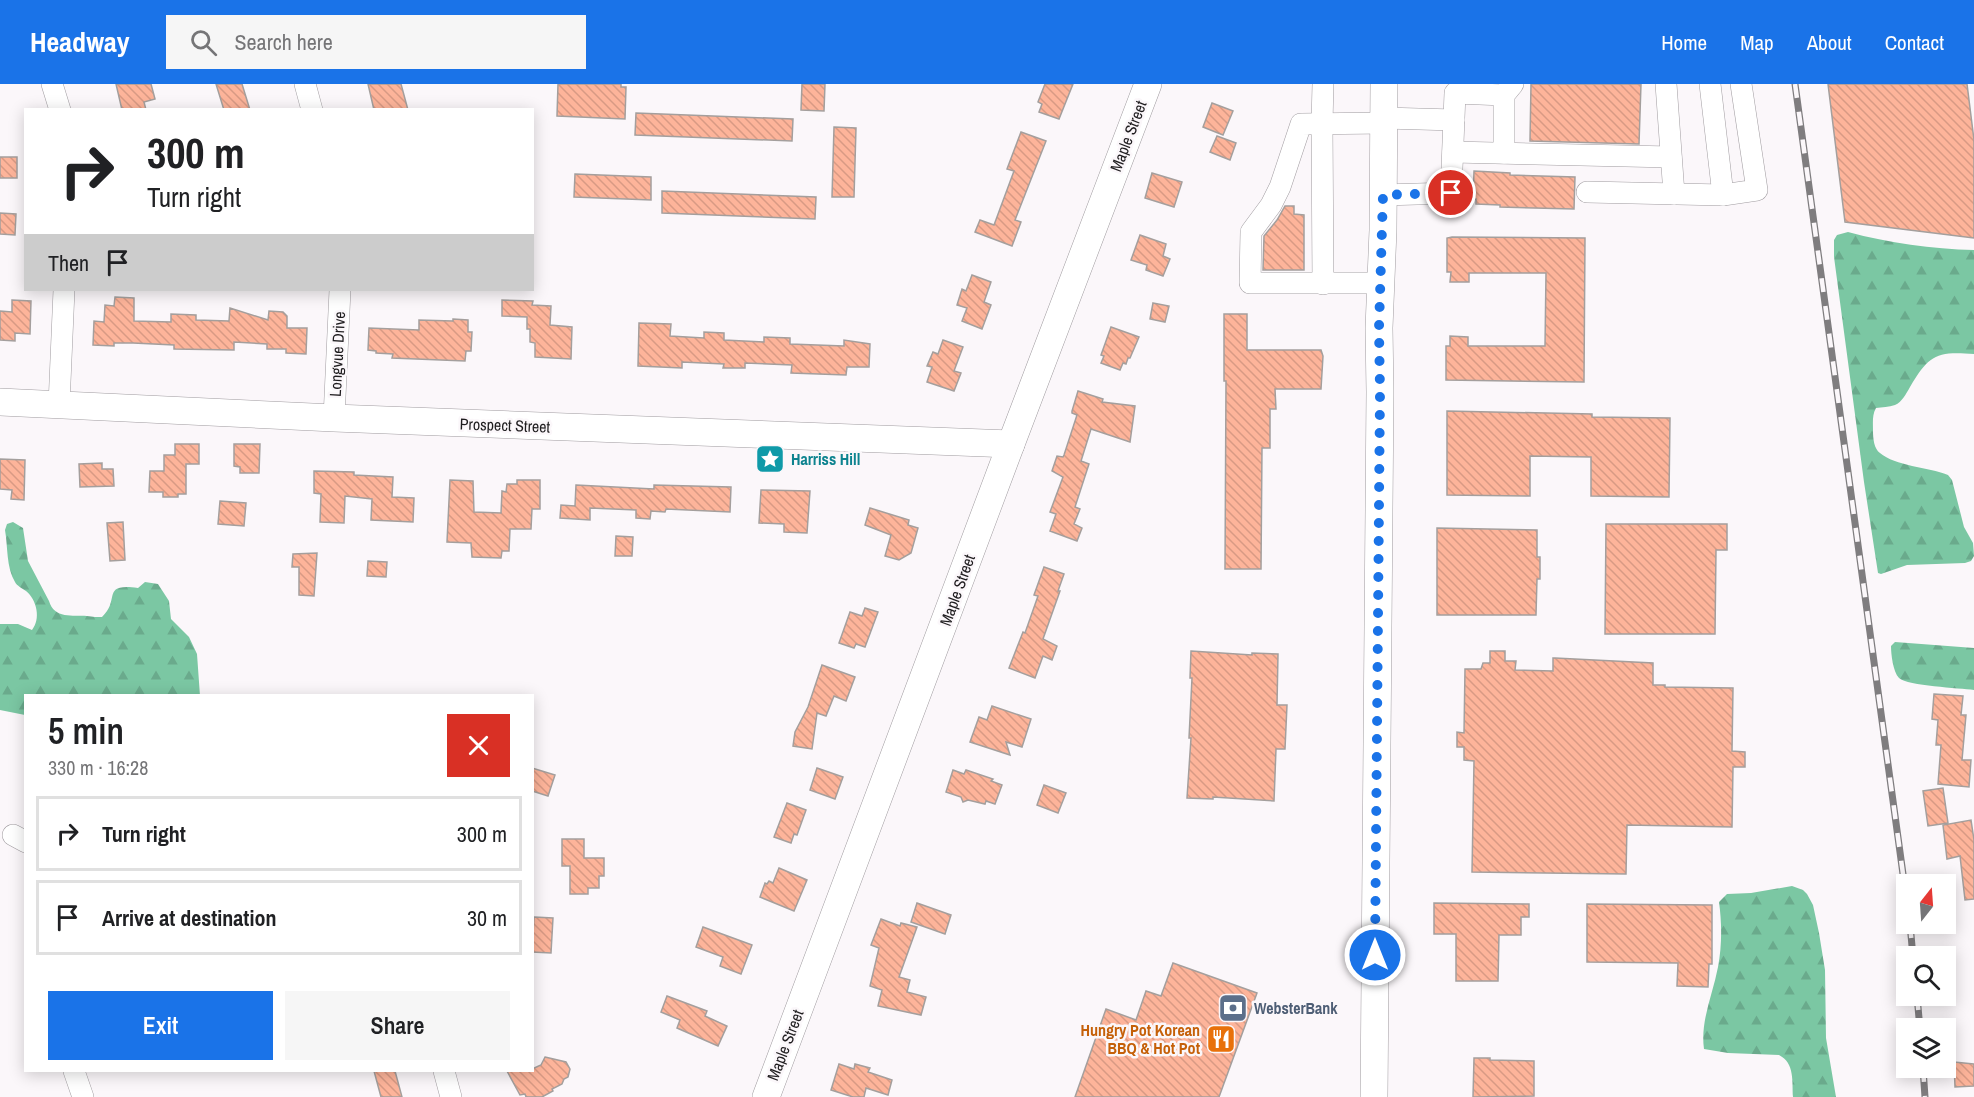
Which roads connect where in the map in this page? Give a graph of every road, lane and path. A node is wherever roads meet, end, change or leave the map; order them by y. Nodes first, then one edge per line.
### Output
1 (52, 84) edge
2 (305, 84) edge
3 (1148, 84) edge
4 (1323, 84) edge
5 (1384, 84) edge
6 (1666, 84) edge
7 (1710, 84) edge
8 (1741, 84) edge
9 (1509, 89) edge
10 (59, 108) edge
11 (311, 108) edge
12 (1384, 120) junction
13 (1454, 120) junction
14 (1322, 123) junction
15 (1453, 152) junction
16 (1504, 153) junction
17 (1671, 157) junction
18 (1587, 192) dead end
19 (1674, 194) junction
20 (1383, 195) junction
21 (1723, 195) junction
22 (1381, 283) junction
23 (1323, 284) junction
24 (64, 291) edge
25 (340, 291) edge
26 (0, 402) edge
27 (59, 405) junction
28 (334, 418) junction
29 (1011, 444) junction
30 (74, 1072) edge
31 (444, 1072) edge
32 (83, 1097) edge
33 (451, 1097) edge
34 (766, 1097) edge
35 (1374, 1097) edge

1 - 10 street
2 - 11 street
3 - 29 main road, Maple Street
4 - 14 street
5 - 12 main road
6 - 17 street
7 - 21 street
8 - 21 street
9 - 13 street
9 - 16 street
12 - 13 street
12 - 14 street
12 - 20 main road
13 - 15 street
14 - 23 street
14 - 23 street
15 - 16 street
15 - 20 street
16 - 17 street
17 - 19 street
18 - 19 street
19 - 21 street
20 - 22 main road
22 - 23 street
22 - 35 main road
24 - 27 street
25 - 28 street, Longvue Drive
26 - 27 main road, Prospect Street
27 - 28 main road, Prospect Street
28 - 29 main road, Prospect Street
29 - 34 main road, Maple Street
30 - 32 street
31 - 33 street

